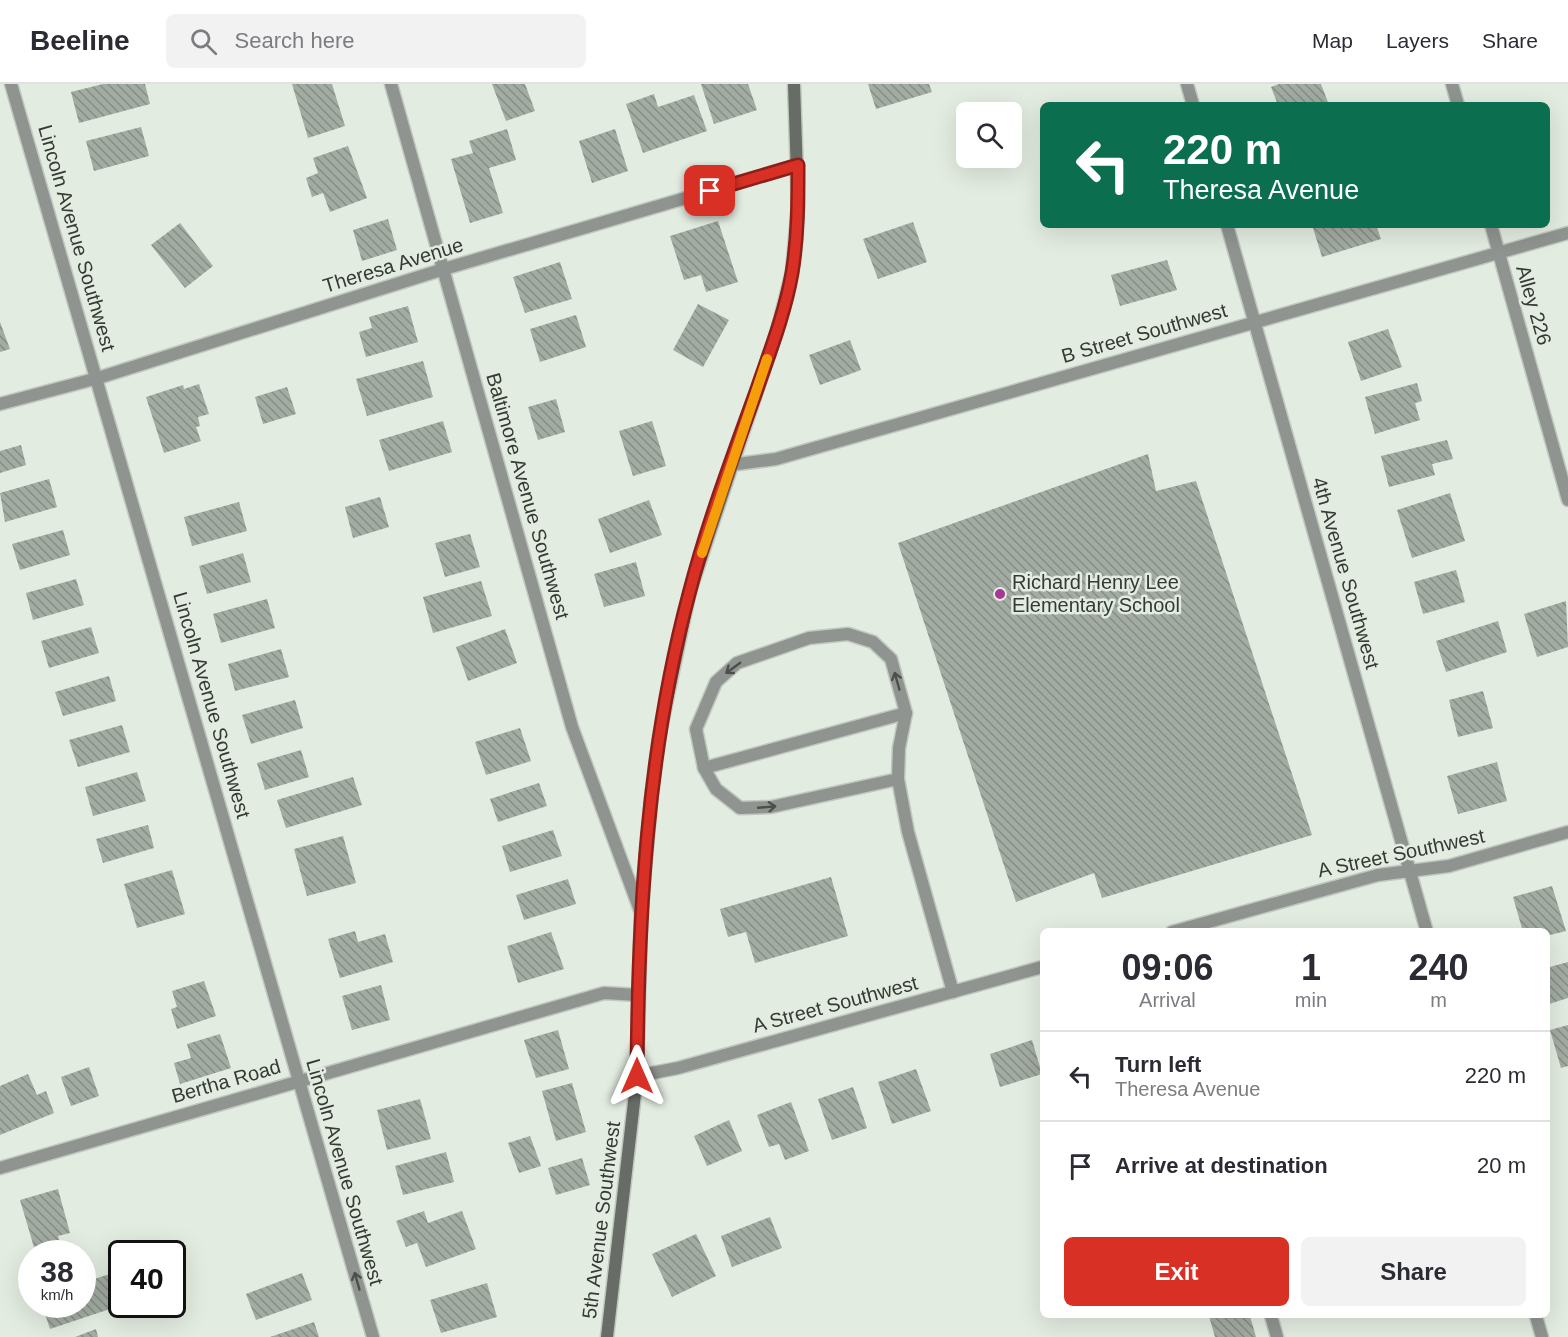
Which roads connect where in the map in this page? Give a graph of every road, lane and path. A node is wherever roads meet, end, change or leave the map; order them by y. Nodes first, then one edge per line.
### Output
1 (11, 84) edge
2 (391, 84) edge
3 (794, 84) edge
4 (1187, 84) edge
5 (1452, 84) edge
6 (1192, 102) edge
7 (1457, 102) edge
8 (798, 165) junction
9 (1228, 228) edge
10 (1492, 228) edge
11 (1568, 233) edge
12 (1499, 253) junction
13 (444, 269) junction
14 (1254, 322) junction
15 (98, 378) junction
16 (0, 404) edge
17 (730, 465) junction
18 (1568, 500) edge
19 (906, 713) junction
20 (704, 768) junction
21 (898, 779) junction
22 (1568, 832) edge
23 (1410, 870) junction
24 (641, 913) junction
25 (1186, 928) edge
26 (1426, 928) edge
27 (1040, 968) edge
28 (953, 992) junction
29 (638, 995) junction
30 (637, 1076) junction
31 (298, 1080) junction
32 (0, 1168) edge
33 (1272, 1318) edge
34 (1537, 1318) edge
35 (373, 1337) edge
36 (607, 1337) edge
37 (1277, 1337) edge
38 (1542, 1337) edge

1 - 15 street, Lincoln Avenue Southwest
2 - 13 street, Baltimore Avenue Southwest
3 - 8 street, 5th Avenue Southwest
4 - 6 street
5 - 7 street
8 - 13 street, Theresa Avenue
8 - 17 street, 5th Avenue Southwest
9 - 14 street, 4th Avenue Southwest
10 - 12 street, Alley 226
11 - 12 street, B Street Southwest
12 - 14 street, B Street Southwest
12 - 18 street, Alley 226
13 - 15 street, Theresa Avenue
13 - 24 street, Baltimore Avenue Southwest
14 - 17 street, B Street Southwest
14 - 23 street, 4th Avenue Southwest
15 - 16 street, Theresa Avenue
15 - 31 street, Lincoln Avenue Southwest
17 - 24 street, 5th Avenue Southwest
19 - 20 street
19 -> 20 street
19 - 21 street
20 -> 21 street
21 - 28 street
22 - 23 street, A Street Southwest
23 - 25 street, A Street Southwest
23 - 26 street, 4th Avenue Southwest
24 - 29 street, 5th Avenue Southwest
27 - 28 street, A Street Southwest
28 - 30 street, A Street Southwest
29 - 30 street, 5th Avenue Southwest
29 - 31 street, Bertha Road
30 - 36 street, 5th Avenue Southwest
31 - 32 street, Bertha Road
35 -> 31 street, Lincoln Avenue Southwest
33 - 37 street
34 - 38 street

